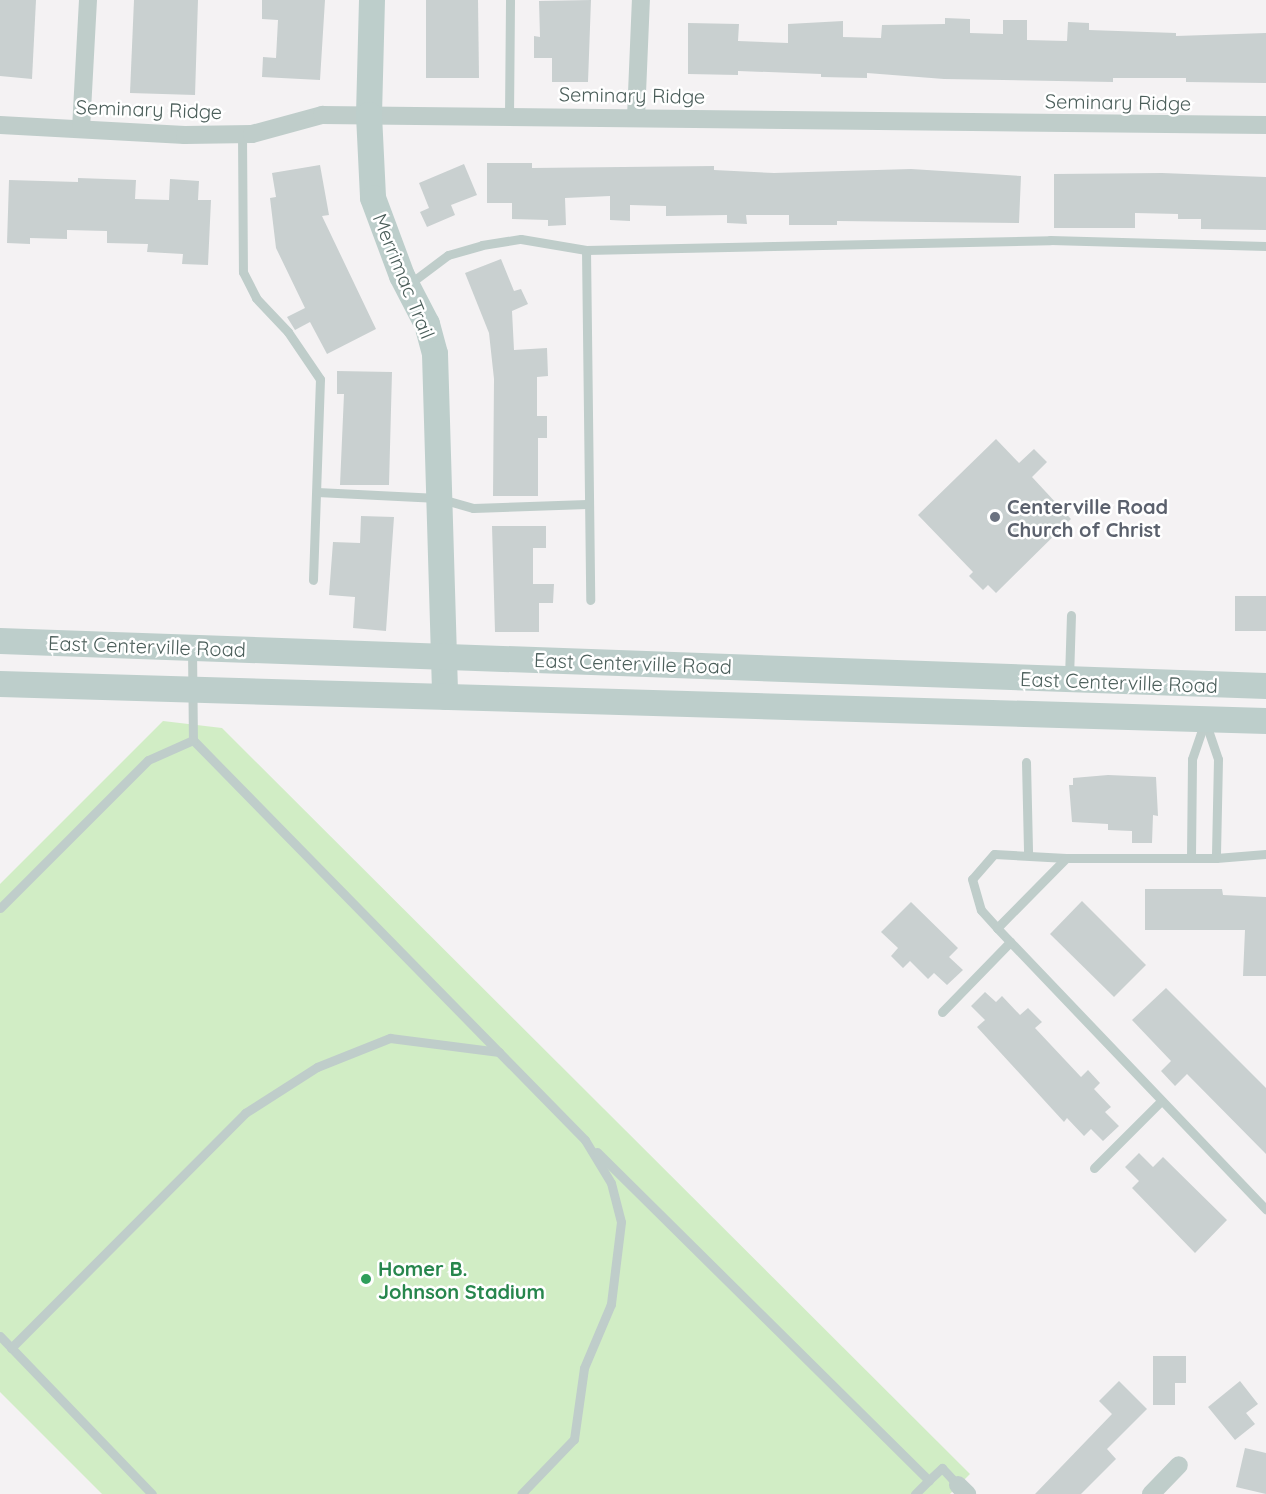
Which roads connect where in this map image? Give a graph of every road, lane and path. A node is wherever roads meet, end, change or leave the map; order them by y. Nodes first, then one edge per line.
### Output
1 (87, 0) edge
2 (372, 0) edge
3 (510, 0) edge
4 (641, 0) edge
5 (369, 115) junction
6 (509, 116) junction
7 (636, 117) junction
8 (0, 125) edge
9 (1266, 125) edge
10 (81, 129) junction
11 (242, 135) junction
12 (1266, 246) edge
13 (586, 250) junction
14 (407, 285) junction
15 (316, 492) junction
16 (438, 498) junction
17 (587, 504) junction
18 (313, 580) dead end
19 (590, 600) dead end
20 (1071, 615) dead end
21 (0, 641) edge
22 (192, 648) junction
23 (442, 656) junction
24 (832, 671) junction
25 (1069, 680) junction
26 (0, 684) edge
27 (1208, 685) junction
28 (1266, 686) edge
29 (190, 689) junction
30 (445, 697) junction
31 (832, 709) junction
32 (1205, 721) junction
33 (1266, 722) edge
34 (193, 740) junction
35 (1026, 762) dead end
36 (1028, 853) junction
37 (1266, 854) edge
38 (1191, 857) junction
39 (1066, 858) junction
40 (1216, 858) junction
41 (0, 908) edge
42 (997, 928) junction
43 (1010, 942) junction
44 (942, 1012) dead end
45 (499, 1052) junction
46 (1161, 1101) junction
47 (585, 1140) junction
48 (1094, 1168) dead end
49 (1266, 1209) edge
50 (0, 1336) edge
51 (11, 1348) junction
52 (1179, 1466) dead end
53 (929, 1480) junction
54 (964, 1491) edge
55 (152, 1494) edge
56 (521, 1494) edge
57 (915, 1494) edge
58 (1151, 1494) edge

1 - 10 street
2 - 5 main road, Merrimac Trail
3 - 6 lane
4 - 7 street
5 - 6 street, Seminary Ridge
5 - 11 street, Seminary Ridge
5 - 14 main road, Merrimac Trail
6 - 7 street, Seminary Ridge
7 - 9 street, Seminary Ridge
8 - 10 street, Seminary Ridge
10 - 11 street, Seminary Ridge
11 - 15 lane
12 - 13 lane
13 - 14 lane
13 - 17 lane
14 - 16 main road, Merrimac Trail
15 - 16 lane
15 - 18 lane
16 - 17 lane
16 - 23 main road, Merrimac Trail
17 - 19 lane
20 - 25 lane
21 - 22 main road, East Centerville Road
22 - 23 main road, East Centerville Road
22 - 29 lane
23 - 24 main road, East Centerville Road
23 - 30 main road, Merrimac Trail
24 - 25 main road, East Centerville Road
24 - 31 main road
25 - 27 main road, East Centerville Road
26 - 29 main road, East Centerville Road
27 - 28 main road, East Centerville Road
27 - 32 main road
29 - 30 main road, East Centerville Road
29 - 34 lane
30 - 31 main road, East Centerville Road
31 - 32 main road, East Centerville Road
32 - 33 main road, East Centerville Road
32 - 38 lane
32 - 40 lane
34 - 41 lane
34 - 45 lane
35 - 36 lane
36 - 39 lane
36 - 42 lane
37 - 40 lane
38 - 39 lane
38 - 40 lane
39 - 42 lane
42 - 43 lane
43 - 44 lane
43 - 46 lane
45 - 47 lane
45 - 51 lane
46 - 48 lane
46 - 49 lane
47 - 53 lane
47 - 56 lane
50 - 51 lane
51 - 55 lane
52 - 58 street
53 - 54 lane
53 - 57 lane

